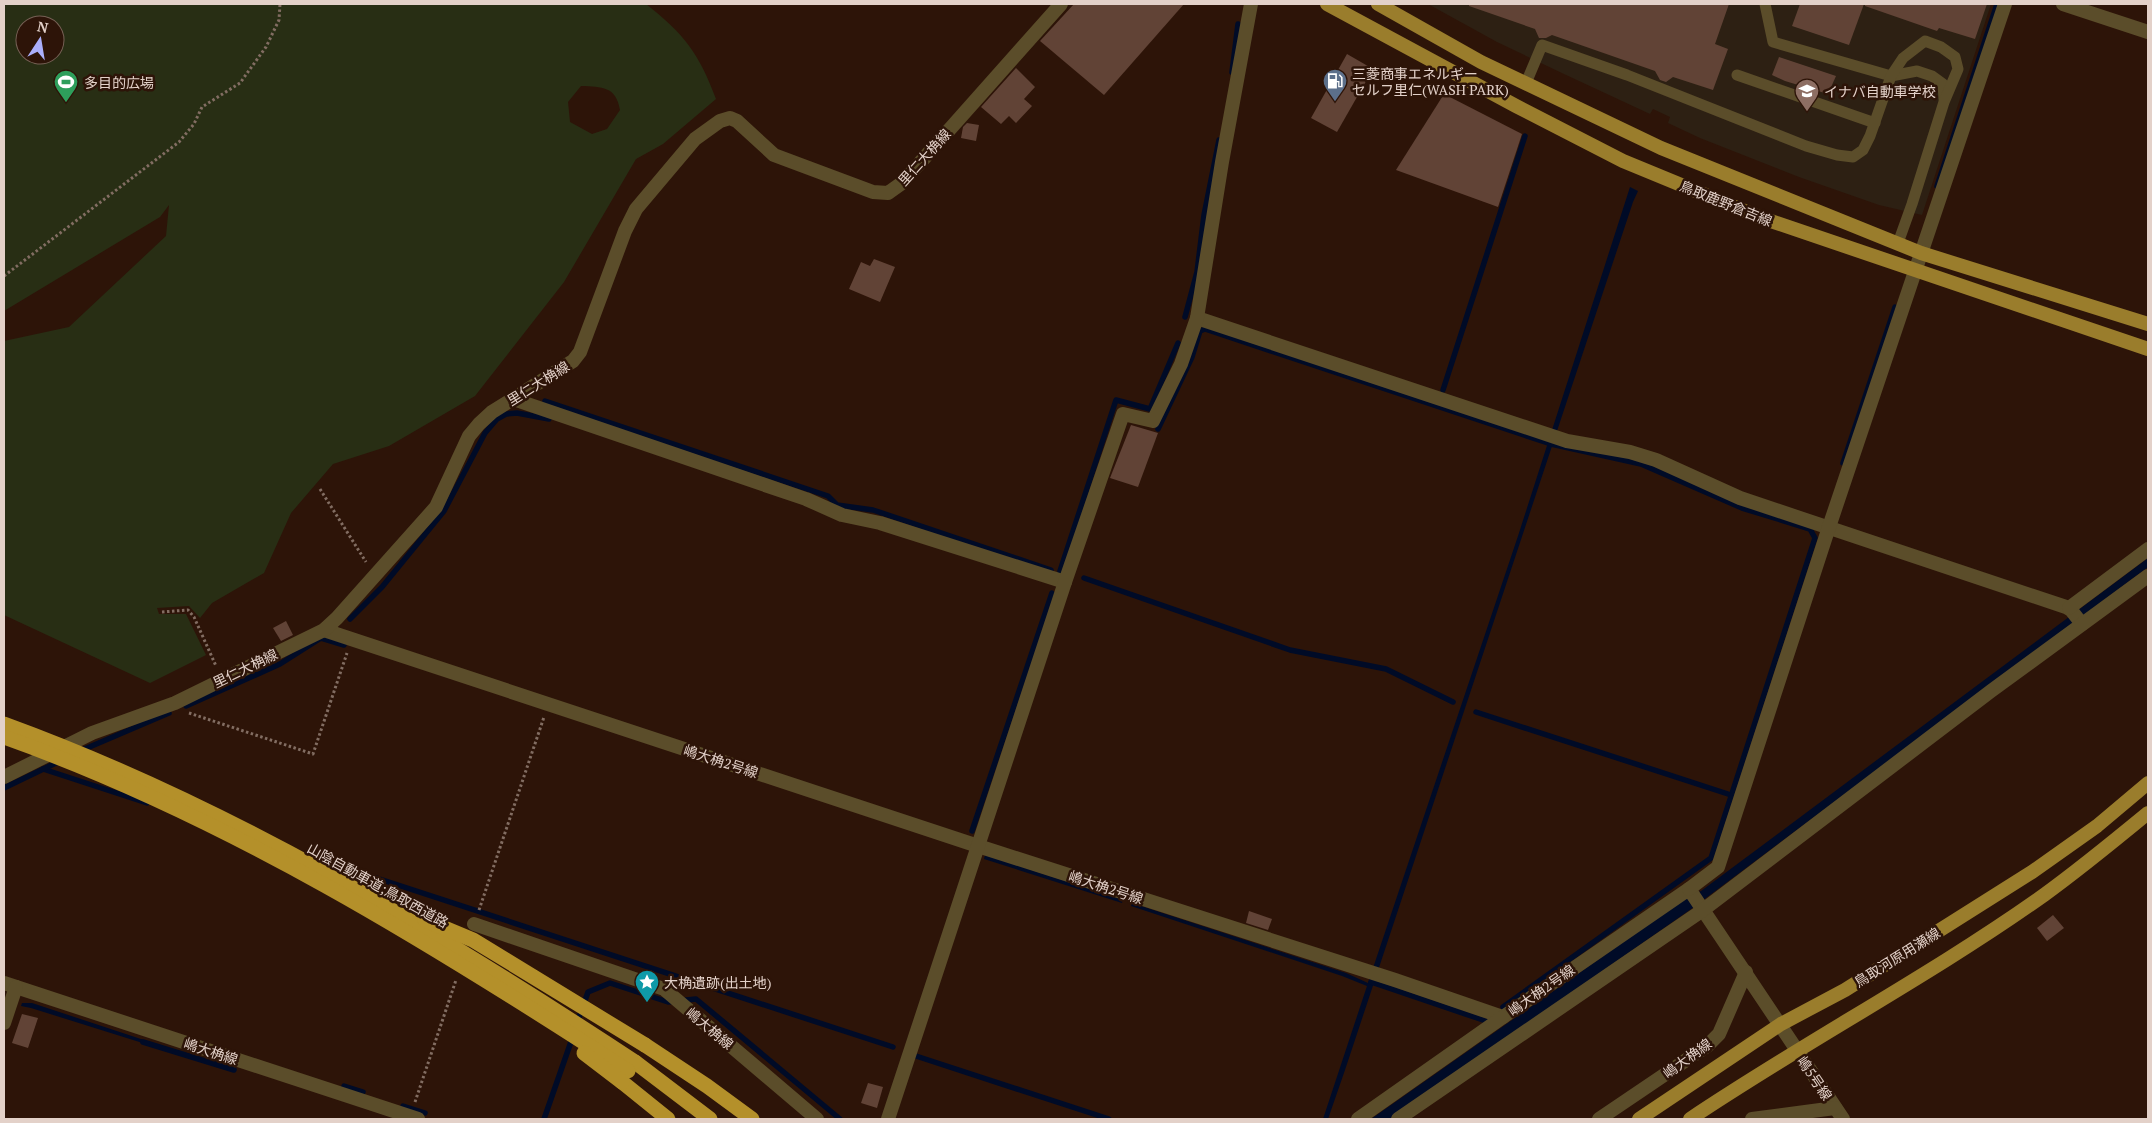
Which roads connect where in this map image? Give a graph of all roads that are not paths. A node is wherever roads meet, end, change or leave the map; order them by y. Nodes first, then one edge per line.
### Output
1 (1061, 4) edge
2 (1252, 4) edge
3 (1326, 4) edge
4 (1378, 4) edge
5 (1765, 4) edge
6 (2005, 4) edge
7 (2063, 4) edge
8 (2148, 32) edge
9 (1738, 75) dead end
10 (1891, 76) junction
11 (1526, 83) junction
12 (1944, 102) junction
13 (1875, 123) junction
14 (1898, 243) junction
15 (1921, 253) junction
16 (1916, 272) junction
17 (1197, 318) junction
18 (2148, 324) edge
19 (2148, 349) edge
20 (513, 399) junction
21 (1829, 527) junction
22 (2148, 550) edge
23 (2148, 576) edge
24 (1065, 582) junction
25 (2069, 608) junction
26 (2082, 624) junction
27 (324, 630) junction
28 (4, 724) edge
29 (4, 737) edge
30 (4, 777) edge
31 (2148, 783) edge
32 (2148, 813) edge
33 (978, 846) junction
34 (1689, 889) junction
35 (363, 894) junction
36 (1703, 910) junction
37 (474, 924) road end
38 (1746, 972) junction
39 (10, 985) edge
40 (1503, 1017) junction
41 (4, 1023) edge
42 (1781, 1024) junction
43 (1796, 1050) junction
44 (628, 1072) junction
45 (1834, 1108) junction
46 (415, 1115) edge
47 (668, 1119) edge
48 (695, 1119) edge
49 (710, 1119) edge
50 (752, 1119) edge
51 (817, 1119) edge
52 (888, 1119) edge
53 (1358, 1119) edge
54 (1398, 1119) edge
55 (1599, 1119) edge
56 (1639, 1119) edge
57 (1690, 1119) edge
58 (1752, 1119) edge
59 (1843, 1119) edge

1 - 20 street, 里仁大桷線
2 - 17 street
3 - 16 main road, 鳥取鹿野倉吉線
4 - 11 main road, 鳥取鹿野倉吉線
5 - 10 lane
6 - 15 street, 嶋大桷2号線
7 - 8 street
9 - 13 lane
10 - 12 lane
10 - 12 lane
10 - 13 lane
11 - 13 lane
11 - 14 main road, 鳥取鹿野倉吉線
12 - 14 lane
14 - 15 main road, 鳥取鹿野倉吉線
15 - 16 street, 嶋大桷2号線
15 - 18 main road, 鳥取鹿野倉吉線
16 - 19 main road, 鳥取鹿野倉吉線
16 - 21 street, 嶋大桷2号線
17 - 21 street
17 - 24 street
20 - 24 street
20 - 27 street, 里仁大桷線
21 - 25 street
21 - 34 street, 嶋大桷2号線
22 - 25 street
23 - 26 street
24 - 33 street
25 - 26 street
26 - 36 street
27 - 30 street, 里仁大桷線
27 - 33 street, 嶋大桷2号線
28 - 35 highway, 山陰自動車道;鳥取西道路, bridge
29 - 44 highway, 山陰自動車道;鳥取西道路, bridge
31 - 42 main road, 鳥取河原用瀬線
32 - 43 main road, 鳥取河原用瀬線
33 - 40 street, 嶋大桷2号線
33 - 52 street
34 - 36 street
34 - 40 street, 嶋大桷2号線
35 - 44 highway, 山陰自動車道;鳥取西道路, bridge
35 - 50 highway, bridge
36 - 38 street
36 - 54 street
37 - 51 street, 嶋大桷線
38 - 42 street
38 - 55 street, 嶋大桷線
39 - 41 street
39 - 46 street, 嶋大桷線
40 - 53 street
42 - 43 street, 嶋5号線
42 - 56 main road, 鳥取河原用瀬線
43 - 45 street, 嶋5号線
43 - 57 main road, 鳥取河原用瀬線
44 - 47 highway
44 - 48 highway, 山陰自動車道;鳥取西道路
44 - 49 highway, 山陰自動車道;鳥取西道路
45 - 58 street
45 - 59 street, 嶋5号線

